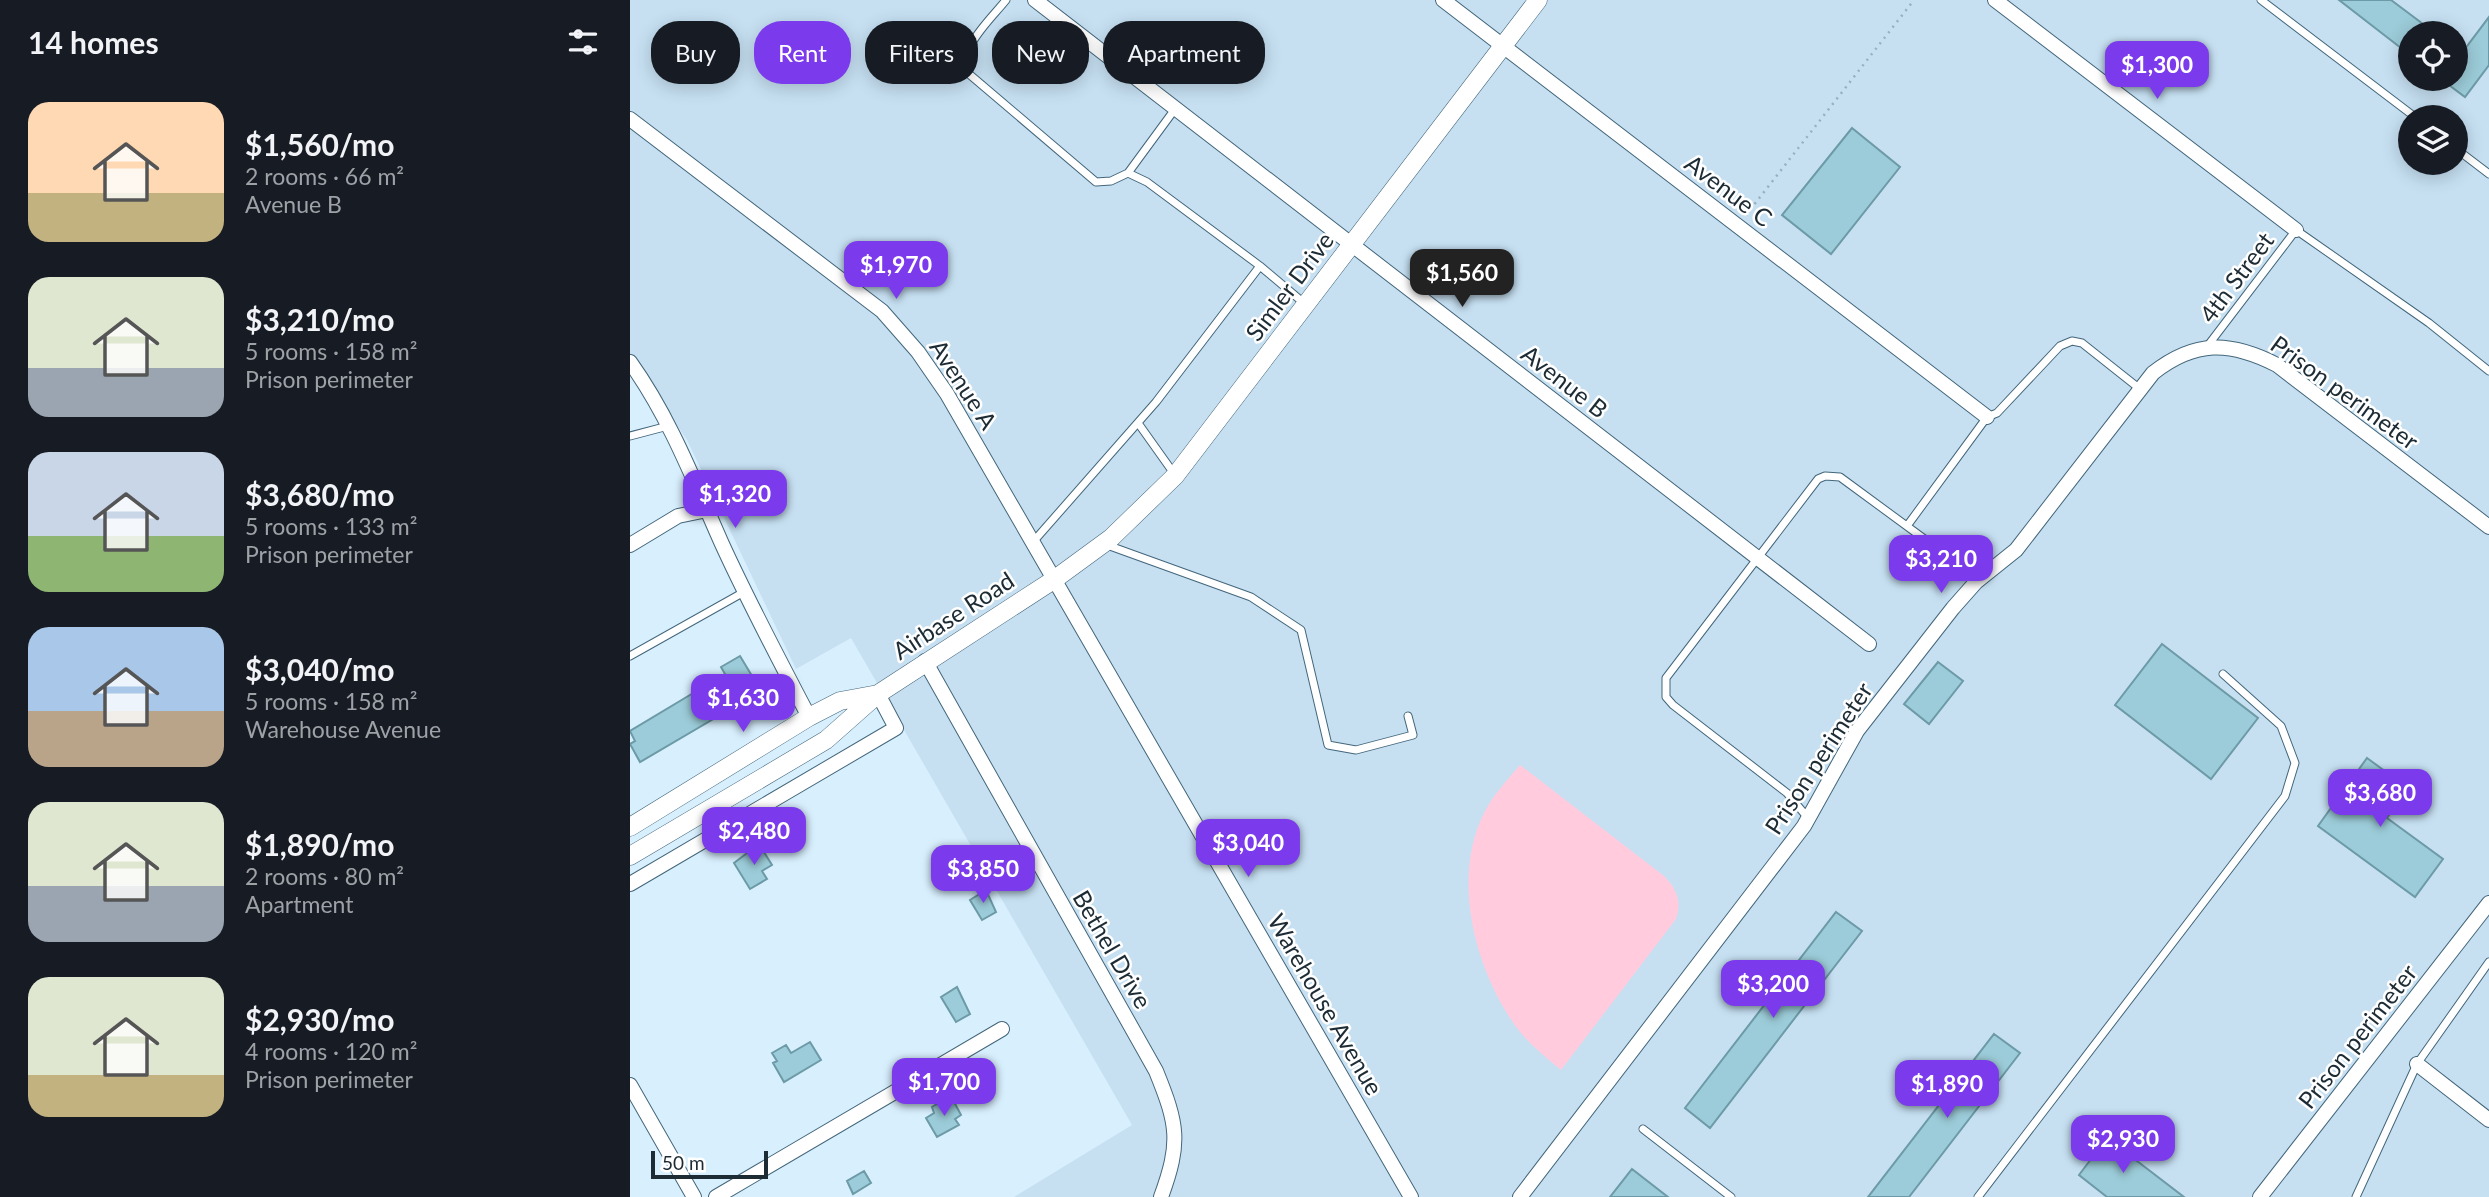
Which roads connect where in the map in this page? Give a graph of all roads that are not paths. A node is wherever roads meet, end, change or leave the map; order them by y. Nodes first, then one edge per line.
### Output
1 (1006, 0) edge
2 (1035, 0) edge
3 (1443, 0) edge
4 (1538, 0) edge
5 (1995, 0) edge
6 (2261, 0) edge
7 (1502, 46) junction
8 (2399, 105) edge
9 (1175, 108) junction
10 (630, 119) edge
11 (2468, 158) edge
12 (1129, 173) junction
13 (2489, 174) edge
14 (2297, 230) junction
15 (1352, 245) junction
16 (1260, 266) junction
17 (1306, 305) junction
18 (2206, 348) junction
19 (630, 362) edge
20 (2489, 371) edge
21 (2140, 389) junction
22 (1987, 417) junction
23 (1138, 423) junction
24 (669, 426) junction
25 (630, 436) edge
26 (1175, 476) junction
27 (707, 510) junction
28 (1907, 526) junction
29 (2489, 527) edge
30 (1033, 542) junction
31 (1103, 544) junction
32 (630, 545) edge
33 (1758, 559) junction
34 (1990, 571) junction
35 (1055, 579) junction
36 (744, 592) junction
37 (1869, 644) dead end
38 (630, 656) edge
39 (925, 661) junction
40 (2223, 674) dead end
41 (878, 694) junction
42 (1408, 716) dead end
43 (809, 717) junction
44 (1809, 818) junction
45 (630, 827) edge
46 (630, 856) edge
47 (630, 884) edge
48 (2489, 903) edge
49 (2489, 962) edge
50 (1002, 1029) dead end
51 (2417, 1064) junction
52 (630, 1085) edge
53 (2489, 1120) edge
54 (1643, 1129) dead end
55 (694, 1197) edge
56 (716, 1197) edge
57 (1161, 1197) edge
58 (1411, 1197) edge
59 (1520, 1197) edge
60 (1731, 1197) edge
61 (1978, 1197) edge
62 (2260, 1197) edge
63 (2356, 1197) edge

1 - 12 lane
2 - 9 street, Avenue B
3 - 7 street, Avenue C
4 - 7 street, Simler Drive
5 - 14 street
6 - 8 lane
7 - 15 street, Simler Drive
7 - 22 street, Avenue C
9 - 12 lane
9 - 15 street, Avenue B
10 - 30 street, Avenue A
11 - 13 lane
12 - 16 lane
14 - 18 lane, 4th Street
14 - 20 lane
15 - 17 street, Simler Drive
15 - 33 street, Avenue B
16 - 17 lane
16 - 23 lane
17 - 26 street, Simler Drive
18 - 21 street, Prison perimeter
18 - 29 street, Prison perimeter
19 - 24 street
21 - 22 lane
21 - 34 street, Prison perimeter
22 - 28 lane
23 - 26 lane
23 - 30 lane
24 - 25 lane
24 - 27 street
26 - 31 street, Simler Drive
27 - 32 street
27 - 36 street
28 - 33 lane
28 - 34 lane
30 - 35 street, Avenue A
31 - 35 street, Simler Drive
31 - 42 lane
33 - 37 street, Avenue B
33 - 44 lane
34 - 44 street, Prison perimeter
35 - 39 street, Airbase Road
35 - 58 street, Warehouse Avenue
36 - 38 lane
36 - 43 street
39 - 41 street, Airbase Road
39 - 57 street, Bethel Drive
40 - 61 lane
41 - 43 street, Airbase Road
41 - 46 street, Airbase Road
41 - 47 street
43 - 45 street, Airbase Road
44 - 59 street, Prison perimeter
48 - 62 street, Prison perimeter
49 - 51 lane
50 - 56 street
51 - 53 street
51 - 63 lane
52 - 55 street
54 - 60 lane

